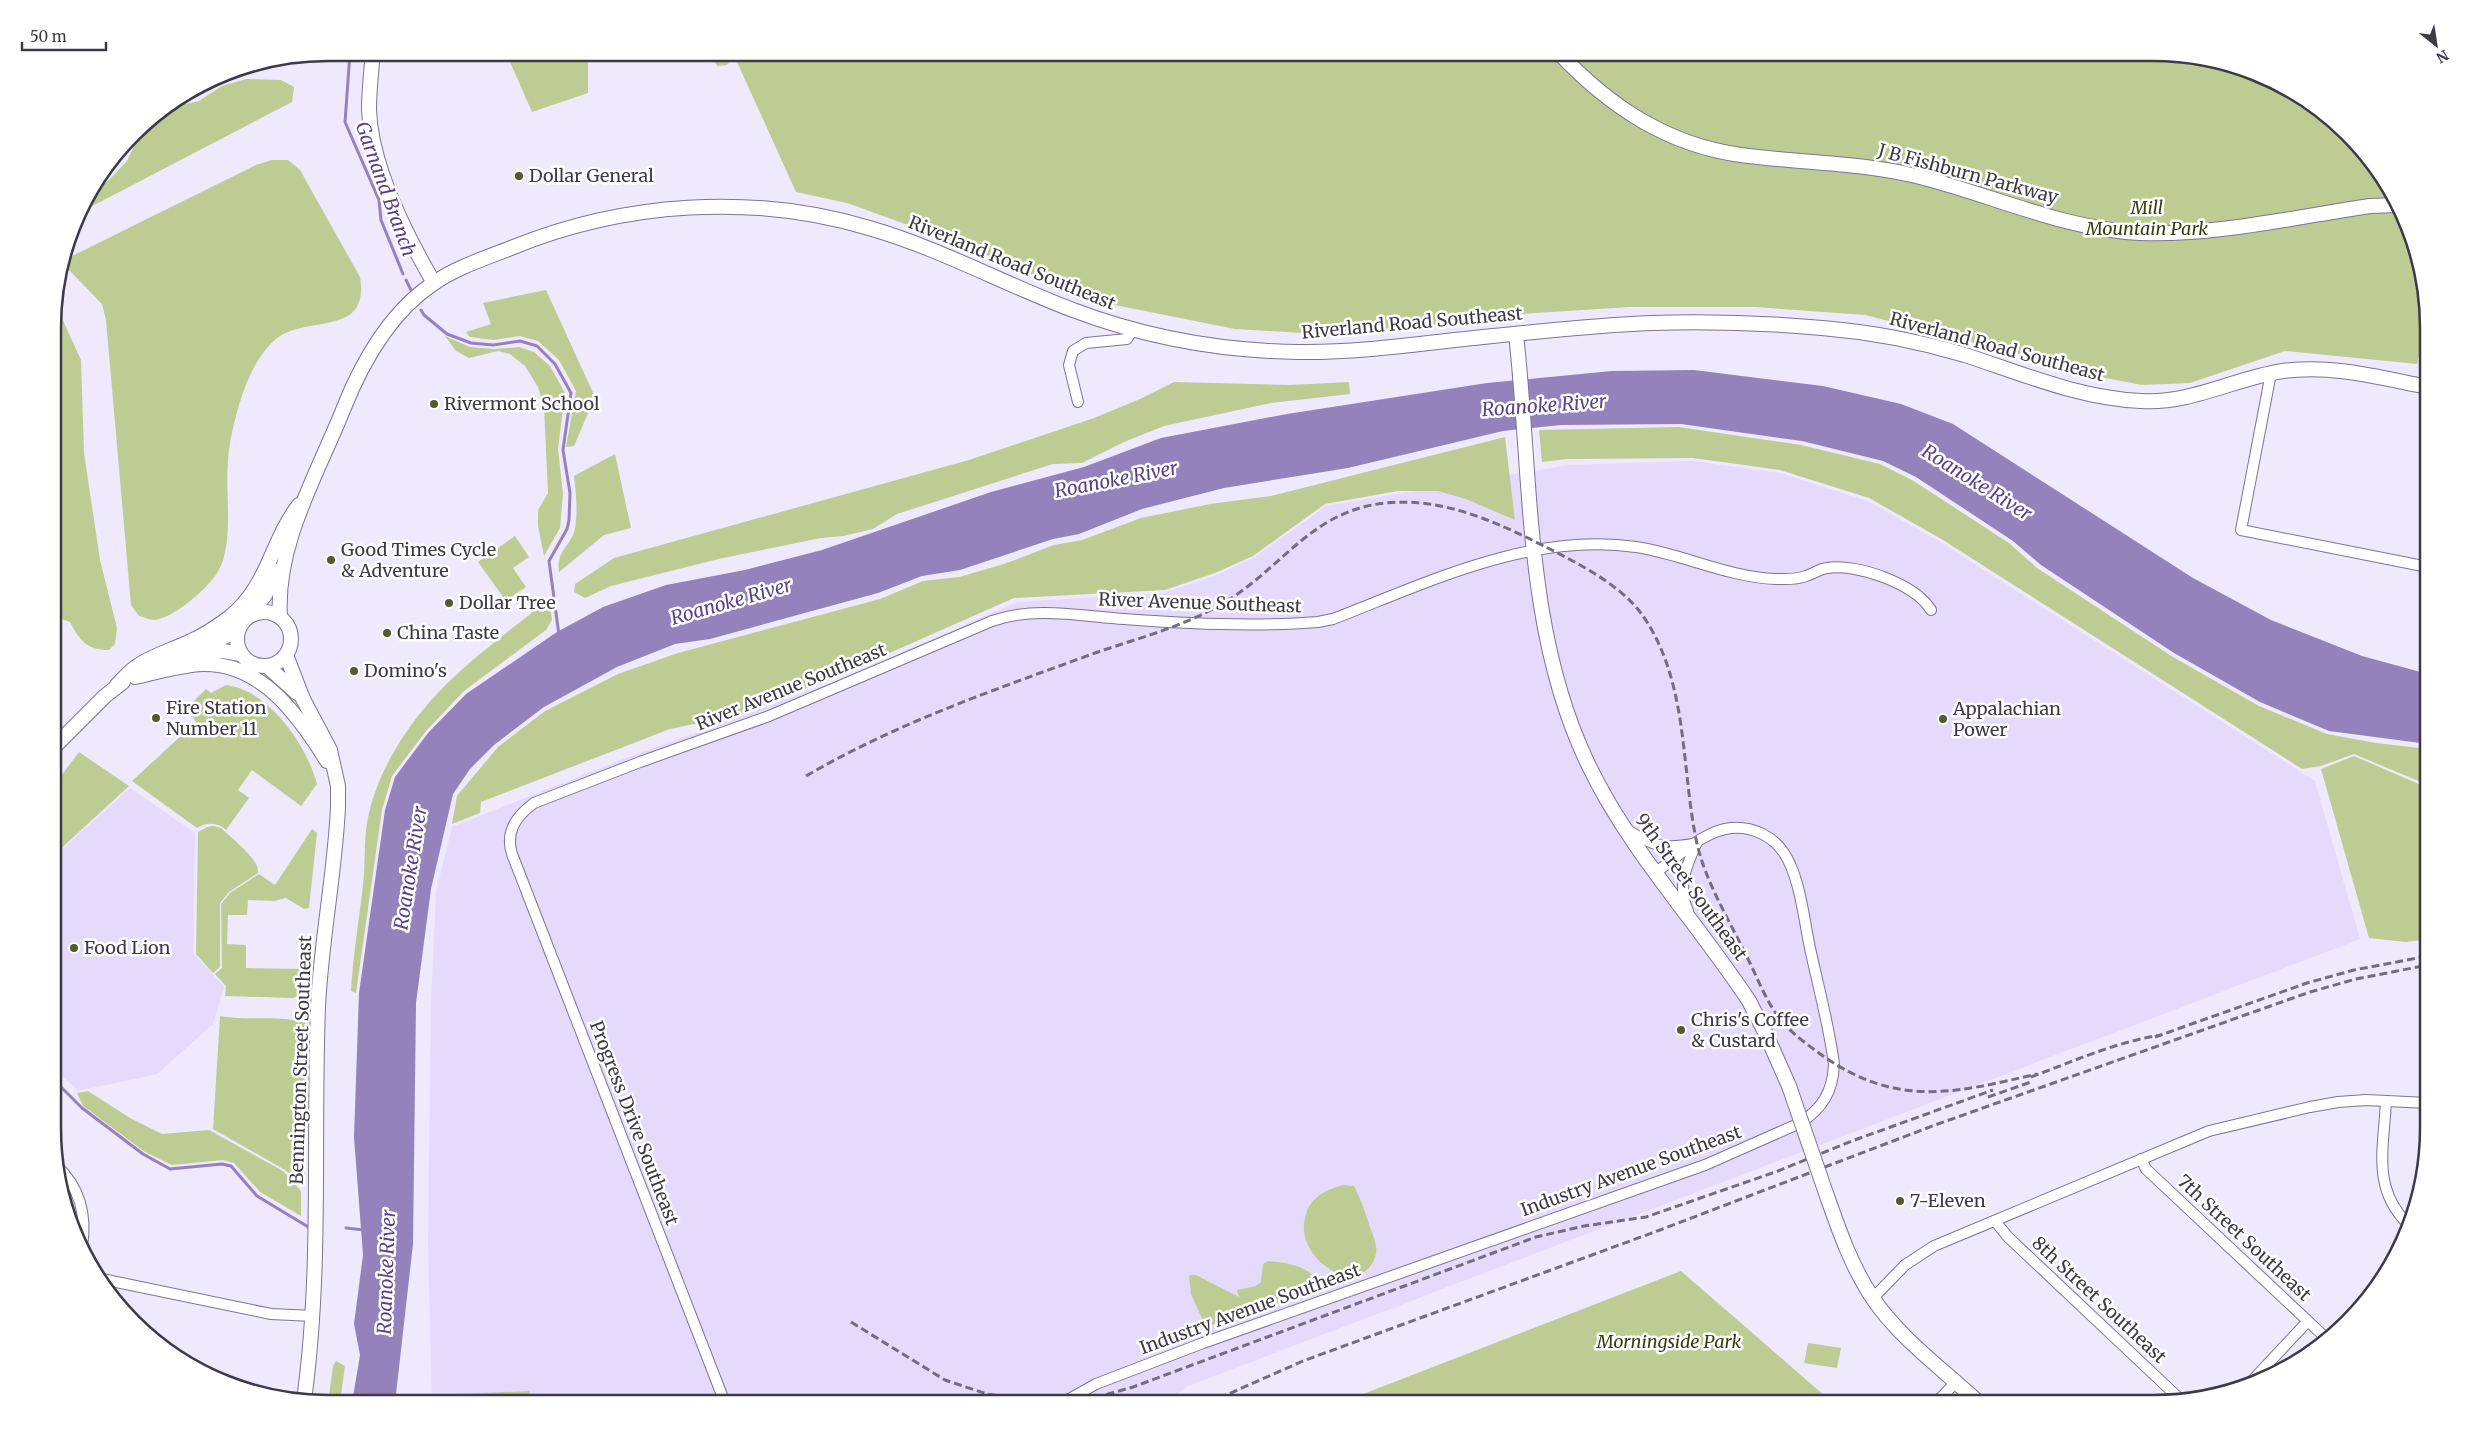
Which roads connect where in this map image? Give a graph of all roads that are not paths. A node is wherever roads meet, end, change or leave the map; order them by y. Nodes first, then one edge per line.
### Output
1 (372, 61) edge
2 (1567, 61) edge
3 (2389, 205) edge
4 (434, 283) junction
5 (1132, 329) junction
6 (1516, 334) junction
7 (2271, 373) junction
8 (2420, 386) edge
9 (1078, 402) dead end
10 (308, 494) junction
11 (1534, 551) junction
12 (286, 555) junction
13 (2420, 565) edge
14 (1931, 610) dead end
15 (280, 617) junction
16 (246, 619) junction
17 (188, 654) junction
18 (241, 654) junction
19 (286, 655) junction
20 (267, 666) junction
21 (135, 677) junction
22 (117, 685) junction
23 (303, 699) junction
24 (61, 739) edge
25 (335, 773) junction
26 (1627, 830) junction
27 (1696, 843) junction
28 (512, 854) joint
29 (1656, 872) junction
30 (1693, 923) junction
31 (2386, 1101) junction
32 (2420, 1103) edge
33 (2142, 1159) junction
34 (65, 1176) edge
35 (2404, 1219) edge
36 (1995, 1221) junction
37 (83, 1232) edge
38 (109, 1281) edge
39 (1872, 1298) junction
40 (313, 1316) junction
41 (2308, 1321) junction
42 (2322, 1334) edge
43 (2261, 1372) edge
44 (1956, 1382) junction
45 (305, 1393) edge
46 (2174, 1394) edge
47 (722, 1395) edge
48 (1076, 1395) edge
49 (1944, 1395) edge
50 (1970, 1395) edge

1 - 4 main road
2 - 3 main road, J B Fishburn Parkway
4 - 5 main road, Riverland Road Southeast
4 - 10 main road, Riverland Road Southeast
5 - 6 main road, Riverland Road Southeast
5 - 9 street
6 - 7 main road, Riverland Road Southeast
6 - 11 main road, 9th Street Southeast
7 - 8 main road, Riverland Road Southeast
7 - 13 street
10 - 12 main road, Riverland Road Southeast
10 - 22 main road
11 - 14 street, River Avenue Southeast
11 - 26 main road, 9th Street Southeast
11 - 28 street, River Avenue Southeast
12 - 15 main road, Riverland Road Southeast
12 - 16 main road, Riverland Road Southeast
15 - 16 main road
15 - 19 main road
16 - 17 main road, Riverland Road Southeast
16 - 18 main road
17 - 18 main road, Riverland Road Southeast
17 - 21 main road, Riverland Road Southeast
18 - 20 main road
19 - 20 main road
19 - 23 main road, Bennington Street Southeast
20 - 23 main road, Bennington Street Southeast
21 - 22 main road, Riverland Road Southeast
21 - 25 main road
22 - 24 main road, Riverland Road Southeast
23 - 25 main road, Bennington Street Southeast
25 - 40 main road, Bennington Street Southeast
26 - 27 street
26 - 29 main road, 9th Street Southeast
27 - 29 street, Industry Avenue Southeast
27 - 30 street
27 - 48 street, Industry Avenue Southeast
28 - 47 street, Progress Drive Southeast
29 - 30 main road, 9th Street Southeast
30 - 39 main road, 9th Street Southeast, bridge
31 - 32 street
31 - 33 street
31 - 35 street
33 - 36 street
33 - 41 street, 7th Street Southeast
34 - 37 street
36 - 39 street
36 - 46 street, 8th Street Southeast
38 - 40 street
39 - 44 main road, 9th Street Southeast
40 - 45 main road, Bennington Street Southeast
41 - 42 street, 7th Street Southeast
41 - 43 street
44 - 49 street
44 - 50 main road, 9th Street Southeast

